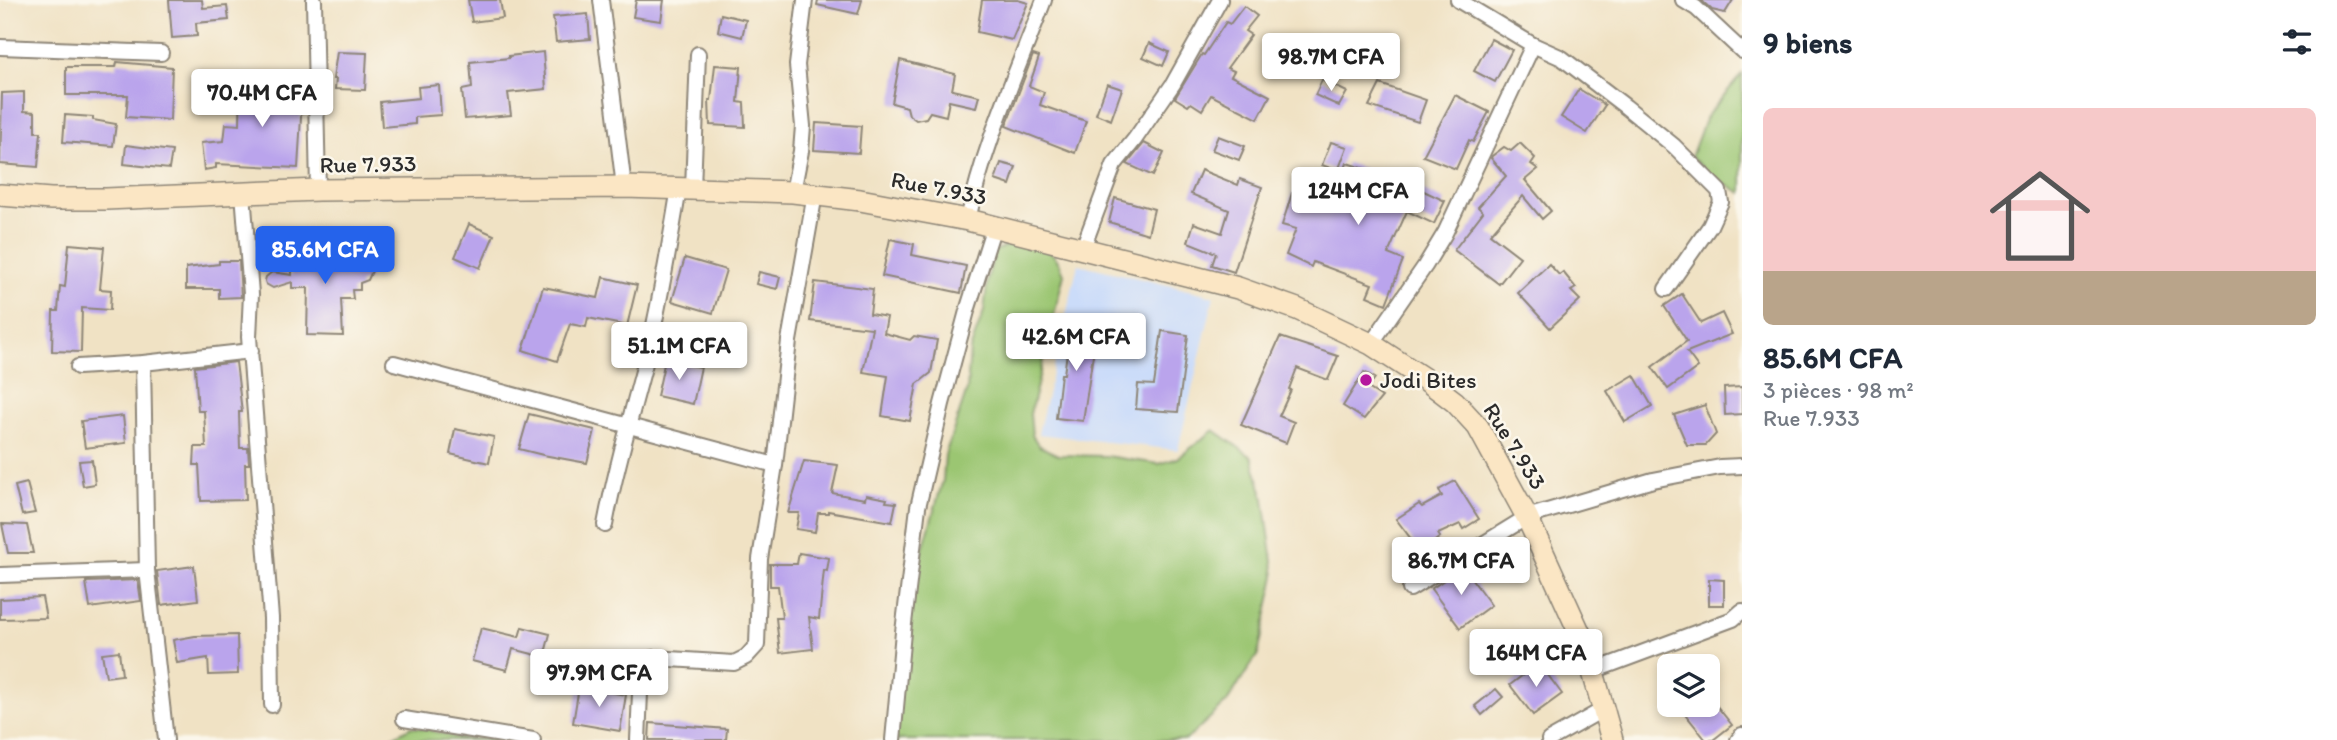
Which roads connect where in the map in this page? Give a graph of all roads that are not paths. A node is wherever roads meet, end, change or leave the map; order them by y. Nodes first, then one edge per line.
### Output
1 (314, 0) edge
2 (601, 0) edge
3 (805, 0) edge
4 (1044, 0) edge
5 (1220, 0) edge
6 (1458, 0) edge
7 (1683, 0) edge
8 (1534, 45) junction
9 (0, 47) edge
10 (1742, 51) edge
11 (161, 53) dead end
12 (698, 54) dead end
13 (624, 187) junction
14 (686, 188) junction
15 (318, 190) junction
16 (793, 192) junction
17 (243, 194) junction
18 (815, 194) junction
19 (0, 195) edge
20 (968, 219) junction
21 (994, 226) junction
22 (1083, 248) junction
23 (1666, 289) dead end
24 (1371, 344) junction
25 (251, 351) junction
26 (143, 363) junction
27 (394, 363) dead end
28 (78, 367) dead end
29 (627, 425) junction
30 (775, 465) junction
31 (1742, 466) edge
32 (1527, 517) junction
33 (605, 525) dead end
34 (147, 570) junction
35 (0, 575) edge
36 (1410, 589) dead end
37 (1742, 611) edge
38 (1593, 671) junction
39 (272, 705) dead end
40 (1604, 709) junction
41 (404, 719) dead end
42 (1742, 735) edge
43 (166, 740) edge
44 (533, 740) edge
45 (638, 740) edge
46 (892, 740) edge
47 (1549, 740) edge
48 (1612, 740) edge
49 (1738, 740) edge

1 - 15 street
2 - 13 street
3 - 16 street
4 - 20 street
5 - 22 street
6 - 8 street
7 - 10 street
8 - 23 street
8 - 24 street
9 - 11 street
12 - 14 street
13 - 14 street, Rue 7.933
13 - 15 street, Rue 7.933
14 - 16 street, Rue 7.933
14 - 29 street
15 - 17 street, Rue 7.933
16 - 18 street, Rue 7.933
17 - 19 street, Rue 7.933
17 - 25 street
18 - 20 street, Rue 7.933
18 - 30 street
20 - 21 street, Rue 7.933
21 - 22 street, Rue 7.933
21 - 46 street
22 - 24 street, Rue 7.933
24 - 32 street, Rue 7.933
25 - 26 street
25 - 39 street
26 - 28 street
26 - 34 street
27 - 29 street
29 - 30 street
29 - 33 street
30 - 45 street
31 - 32 street
32 - 36 street
32 - 38 street, Rue 7.933
34 - 35 street
34 - 43 street
37 - 38 street
38 - 40 street, Rue 7.933
40 - 47 street
40 - 48 street, Rue 7.933
41 - 44 street
42 - 49 street

